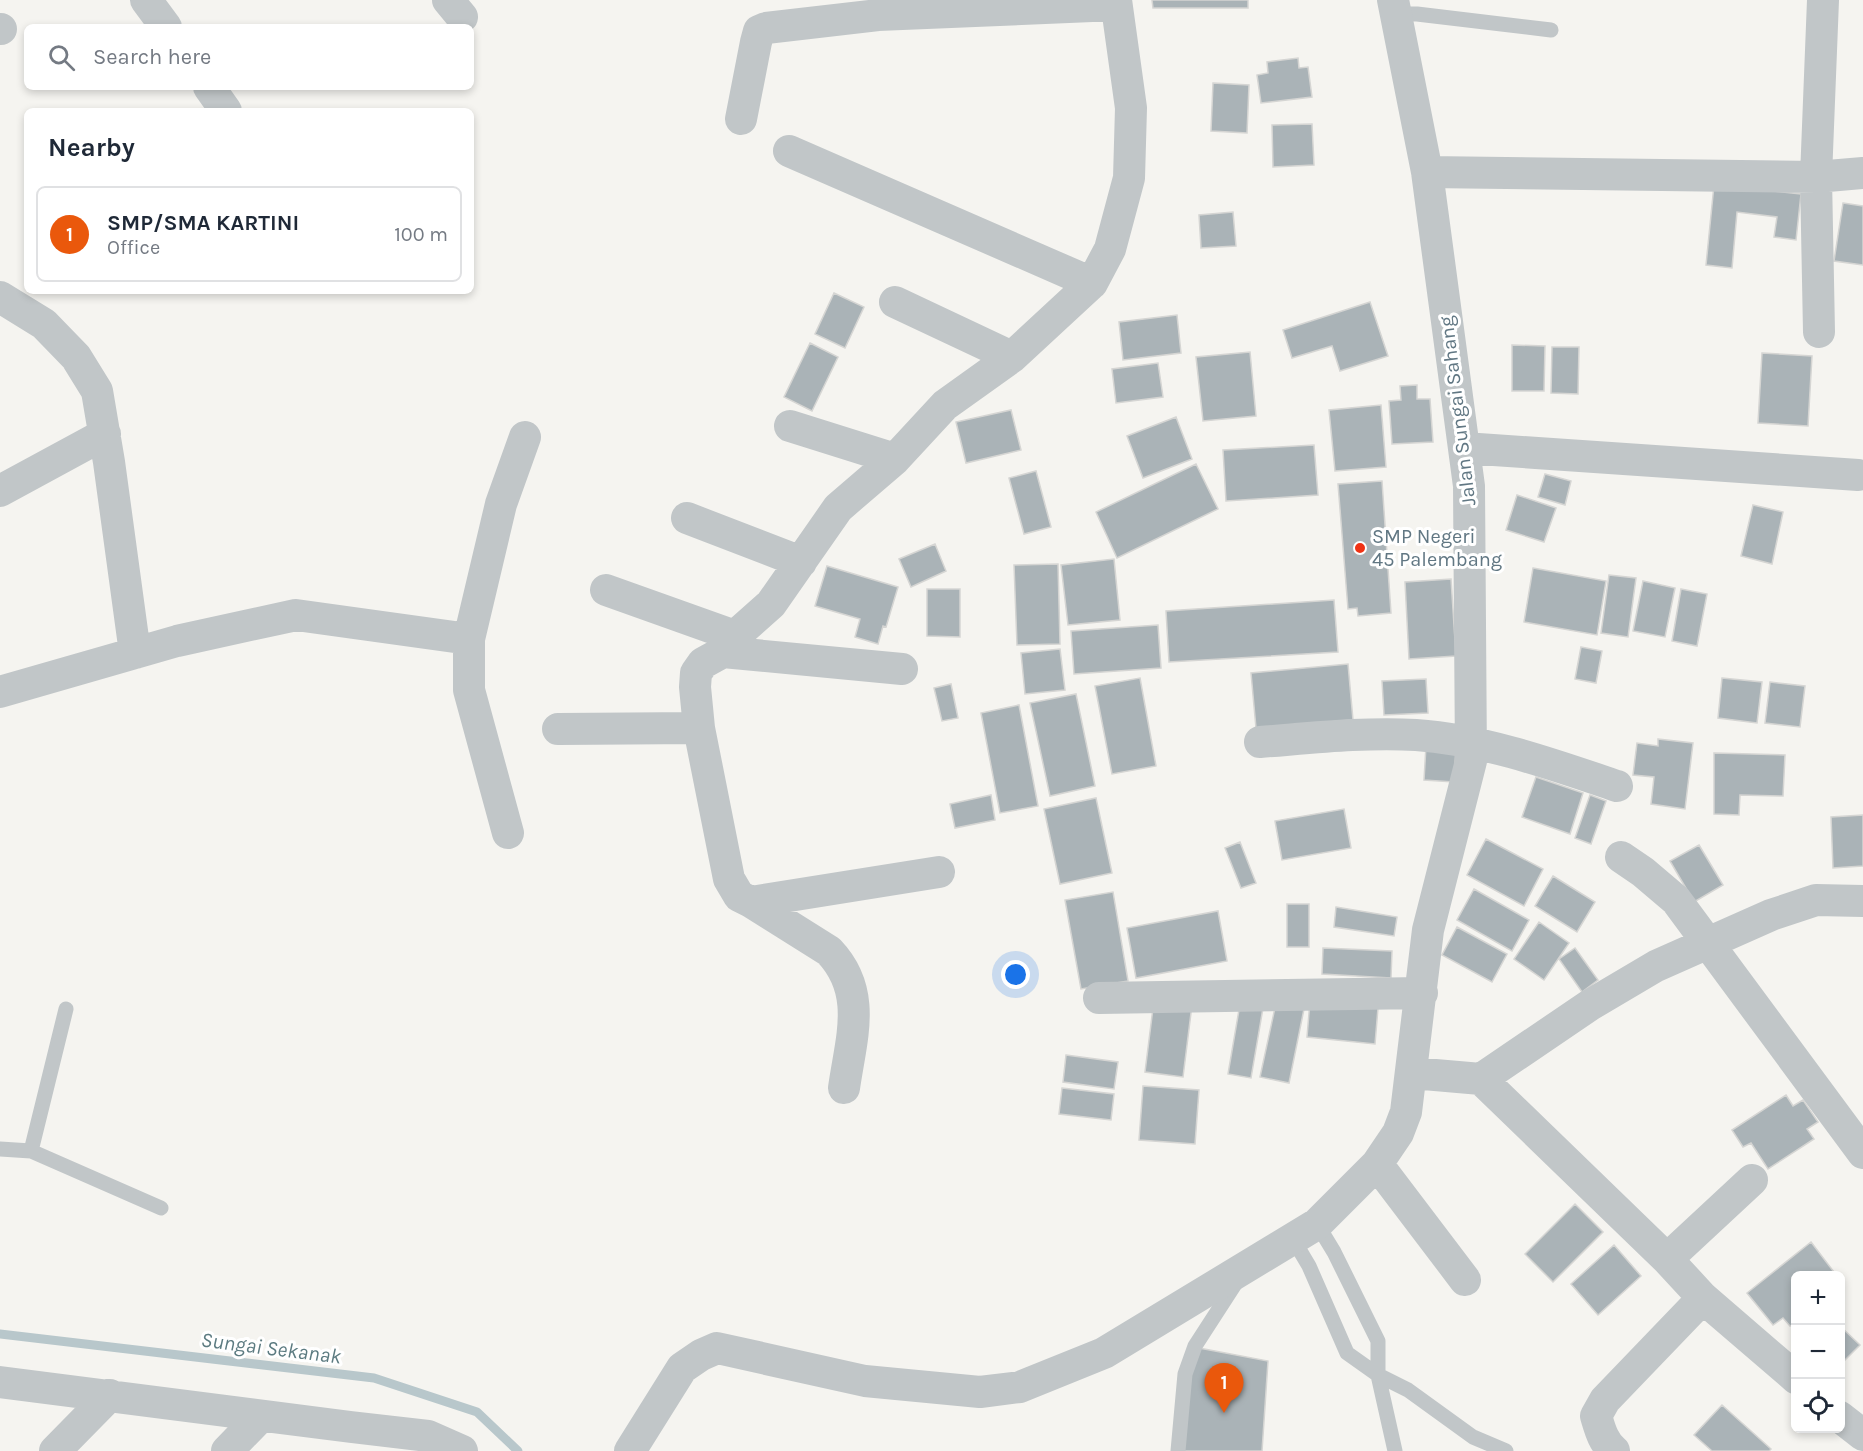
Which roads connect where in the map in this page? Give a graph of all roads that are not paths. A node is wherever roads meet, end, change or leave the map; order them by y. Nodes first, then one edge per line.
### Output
1 (146, 0) edge
2 (1823, 0) edge
3 (1116, 3) edge
4 (1394, 7) edge
5 (164, 24) edge
6 (1551, 30) dead end
7 (211, 90) edge
8 (224, 108) edge
9 (741, 120) dead end
10 (789, 151) dead end
11 (1427, 172) junction
12 (1863, 173) edge
13 (1816, 177) junction
14 (1092, 283) junction
15 (0, 297) edge
16 (896, 302) dead end
17 (1819, 332) dead end
18 (1012, 357) junction
19 (790, 426) dead end
20 (105, 434) junction
21 (525, 437) dead end
22 (1464, 448) junction
23 (895, 459) junction
24 (1858, 475) dead end
25 (0, 491) edge
26 (687, 518) dead end
27 (801, 562) junction
28 (606, 590) dead end
29 (469, 639) junction
30 (729, 644) junction
31 (135, 653) junction
32 (902, 669) dead end
33 (0, 692) edge
34 (699, 728) junction
35 (558, 729) dead end
36 (1260, 742) dead end
37 (1471, 743) junction
38 (1617, 786) dead end
39 (508, 833) dead end
40 (1621, 857) dead end
41 (939, 872) dead end
42 (1863, 901) edge
43 (751, 902) junction
44 (1708, 944) junction
45 (1422, 993) junction
46 (1099, 998) dead end
47 (66, 1009) dead end
48 (1412, 1073) junction
49 (1481, 1079) junction
50 (844, 1088) dead end
51 (0, 1149) edge
52 (31, 1151) junction
53 (1863, 1153) edge
54 (1377, 1164) junction
55 (1752, 1180) dead end
56 (161, 1208) dead end
57 (1305, 1232) junction
58 (1667, 1259) junction
59 (1243, 1270) junction
60 (1465, 1280) dead end
61 (1703, 1298) junction
62 (1791, 1374) edge
63 (1378, 1375) junction
64 (0, 1382) edge
65 (110, 1395) junction
66 (261, 1416) junction
67 (351, 1427) junction
68 (55, 1451) edge
69 (227, 1451) edge
70 (330, 1451) edge
71 (462, 1451) edge
72 (630, 1451) edge
73 (1178, 1451) edge
74 (1395, 1451) edge
75 (1506, 1451) edge
76 (1614, 1451) edge

1 - 5 street
2 - 13 street
3 - 9 street
3 - 14 street
4 - 6 lane
4 - 11 street, Jalan Sungai Sahang
7 - 8 street
10 - 14 street
11 - 13 street
11 - 22 street, Jalan Sungai Sahang
12 - 13 street
13 - 17 street
14 - 18 street
15 - 20 street
16 - 18 street
18 - 23 street
19 - 23 street
20 - 25 street
20 - 31 street
21 - 29 street
22 - 24 street
22 - 37 street, Jalan Sungai Sahang
23 - 27 street
26 - 27 street
27 - 30 street
28 - 30 street
29 - 31 street
29 - 39 street
30 - 32 street
30 - 34 street
31 - 33 street
34 - 35 street
34 - 43 street
36 - 37 street
37 - 38 street
37 - 45 street, Jalan Sungai Sahang
40 - 44 street
41 - 43 street
42 - 44 street
43 - 50 street
44 - 49 street
44 - 53 street
45 - 46 street
45 - 48 street, Jalan Sungai Sahang
47 - 52 lane
48 - 49 street
48 - 54 street, Jalan Sungai Sahang
49 - 58 street
51 - 52 lane
52 - 56 lane
54 - 57 street, Jalan Sungai Sahang
54 - 60 street
55 - 58 street
57 - 59 street, Jalan Sungai Sahang
57 - 63 lane
57 - 63 lane
58 - 61 street
59 - 72 street, Jalan Sungai Sahang
59 - 73 lane
61 - 62 street
61 - 76 street
63 - 74 lane
63 - 75 lane
64 - 65 street
65 - 66 street
65 - 68 street
66 - 67 street
66 - 69 street
67 - 70 street
67 - 71 street

